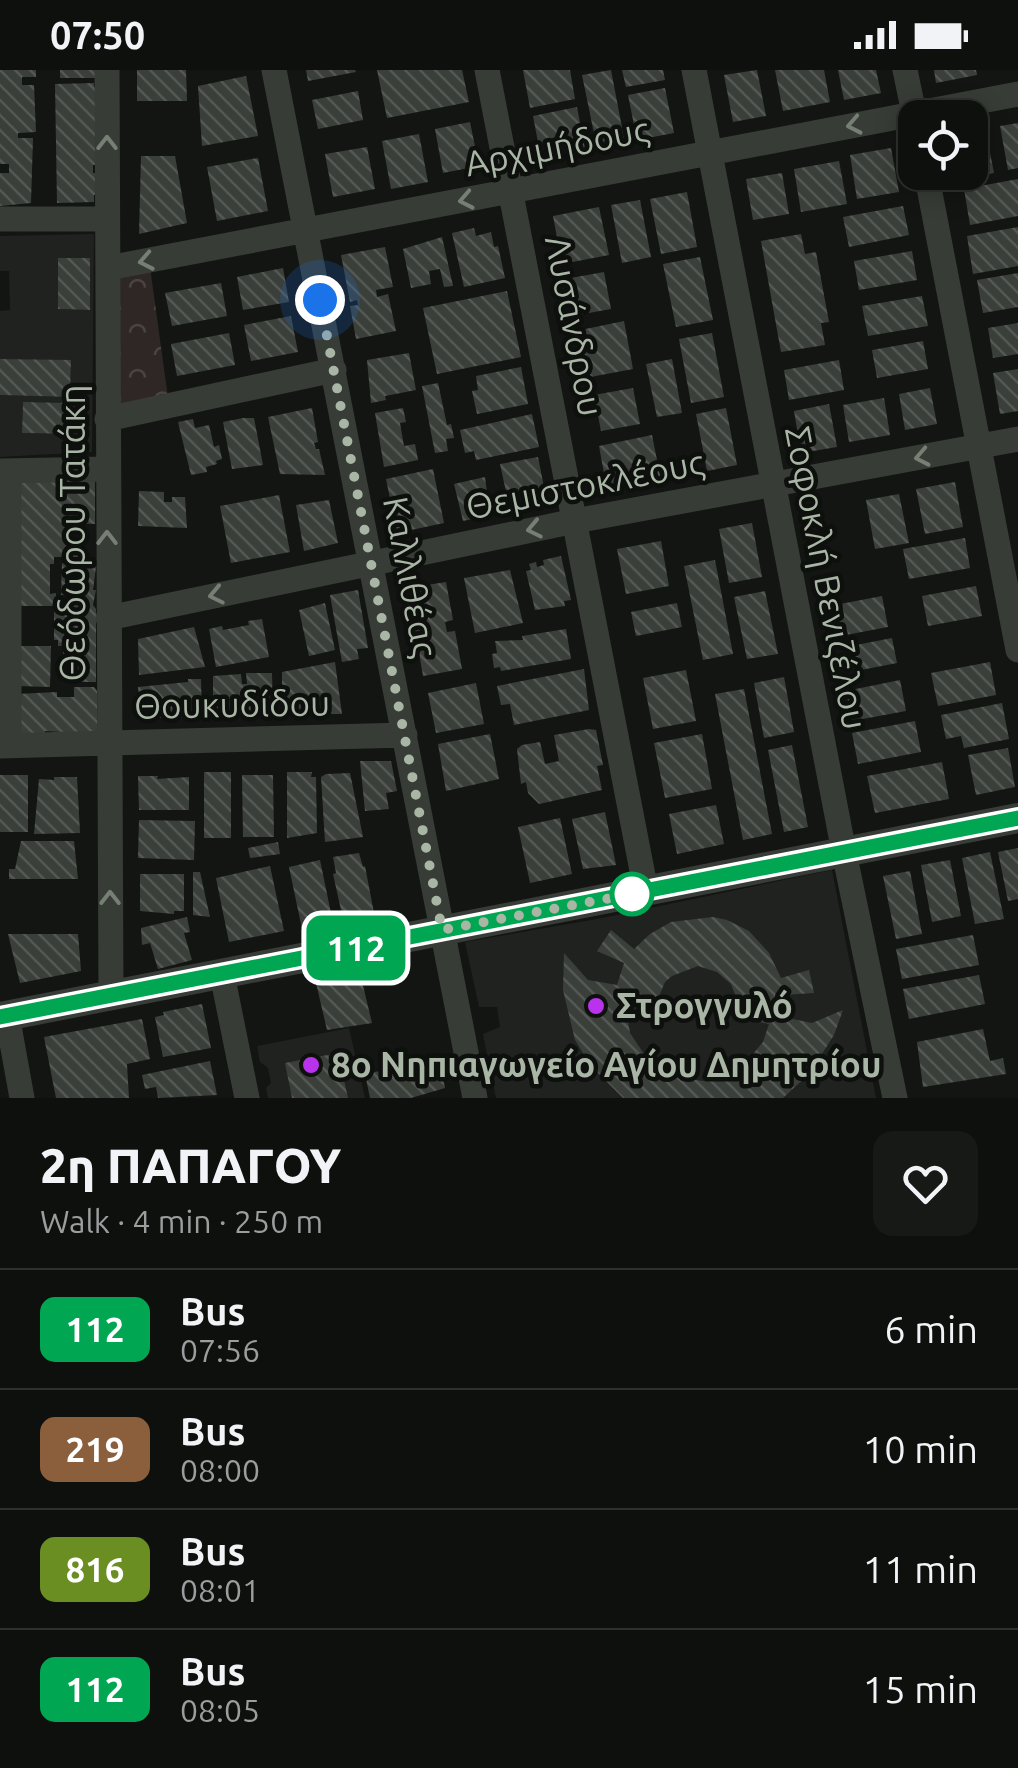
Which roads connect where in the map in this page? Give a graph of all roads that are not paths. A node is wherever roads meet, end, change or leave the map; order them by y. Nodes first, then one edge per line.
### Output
1 (108, 70) edge
2 (274, 70) edge
3 (487, 70) edge
4 (694, 70) edge
5 (905, 70) edge
6 (1018, 94) edge
7 (912, 100) edge
8 (988, 100) edge
9 (898, 119) edge
10 (712, 152) junction
11 (929, 190) edge
12 (512, 191) junction
13 (107, 218) junction
14 (0, 219) edge
15 (307, 230) junction
16 (108, 268) junction
17 (334, 370) junction
18 (107, 419) junction
19 (1018, 439) edge
20 (978, 446) junction
21 (107, 469) junction
22 (5, 471) edge
23 (772, 485) junction
24 (575, 521) junction
25 (372, 563) junction
26 (108, 618) junction
27 (1018, 650) edge
28 (405, 735) junction
29 (109, 743) junction
30 (5, 746) edge
31 (1018, 818) edge
32 (844, 852) junction
33 (646, 891) junction
34 (442, 930) junction
35 (222, 974) junction
36 (111, 996) junction
37 (4, 1016) edge
38 (22, 1098) edge
39 (247, 1098) edge
40 (475, 1098) edge
41 (895, 1098) edge

13 -> 1 street, Θεόδωρου Τατάκη
2 - 15 street, Καλλιθέας
3 - 12 street, Λυσάνδρου
4 - 10 street, Σοφοκλή Βενιζέλου
5 - 7 street
6 - 8 street, Αρχιμήδους
9 -> 10 street, Αρχιμήδους
10 - 12 street, Αρχιμήδους
10 - 23 street, Σοφοκλή Βενιζέλου
11 - 20 street
12 -> 15 street, Αρχιμήδους
12 - 24 street, Λυσάνδρου
13 - 14 street
13 - 16 street, Θεόδωρου Τατάκη
15 -> 16 street, Αρχιμήδους
15 - 17 street, Καλλιθέας
16 - 18 street, Θεόδωρου Τατάκη
17 - 18 street
17 - 25 street, Καλλιθέας
18 - 21 street, Θεόδωρου Τατάκη
19 - 20 street, Θεμιστοκλέους
20 -> 23 street, Θεμιστοκλέους
20 - 27 street
21 - 22 street
26 -> 21 street, Θεόδωρου Τατάκη
22 - 30 street
23 - 24 street, Θεμιστοκλέους
23 - 32 street, Σοφοκλή Βενιζέλου
24 -> 25 street, Θεμιστοκλέους
24 - 33 street, Λυσάνδρου
25 -> 26 street, Θεμιστοκλέους
25 - 28 street, Καλλιθέας
26 - 29 street, Θεόδωρου Τατάκη
28 - 29 street, Θουκυδίδου
28 - 34 street, Καλλιθέας
29 - 30 street, Θουκυδίδου
36 -> 29 street, Θεόδωρου Τατάκη
31 - 32 street
32 - 33 street
32 - 41 street, Σοφοκλή Βενιζέλου
33 - 34 street
34 - 35 street
34 - 40 street, Καλλιθέας
35 - 36 street
35 - 39 street
36 - 37 street
37 - 38 street

